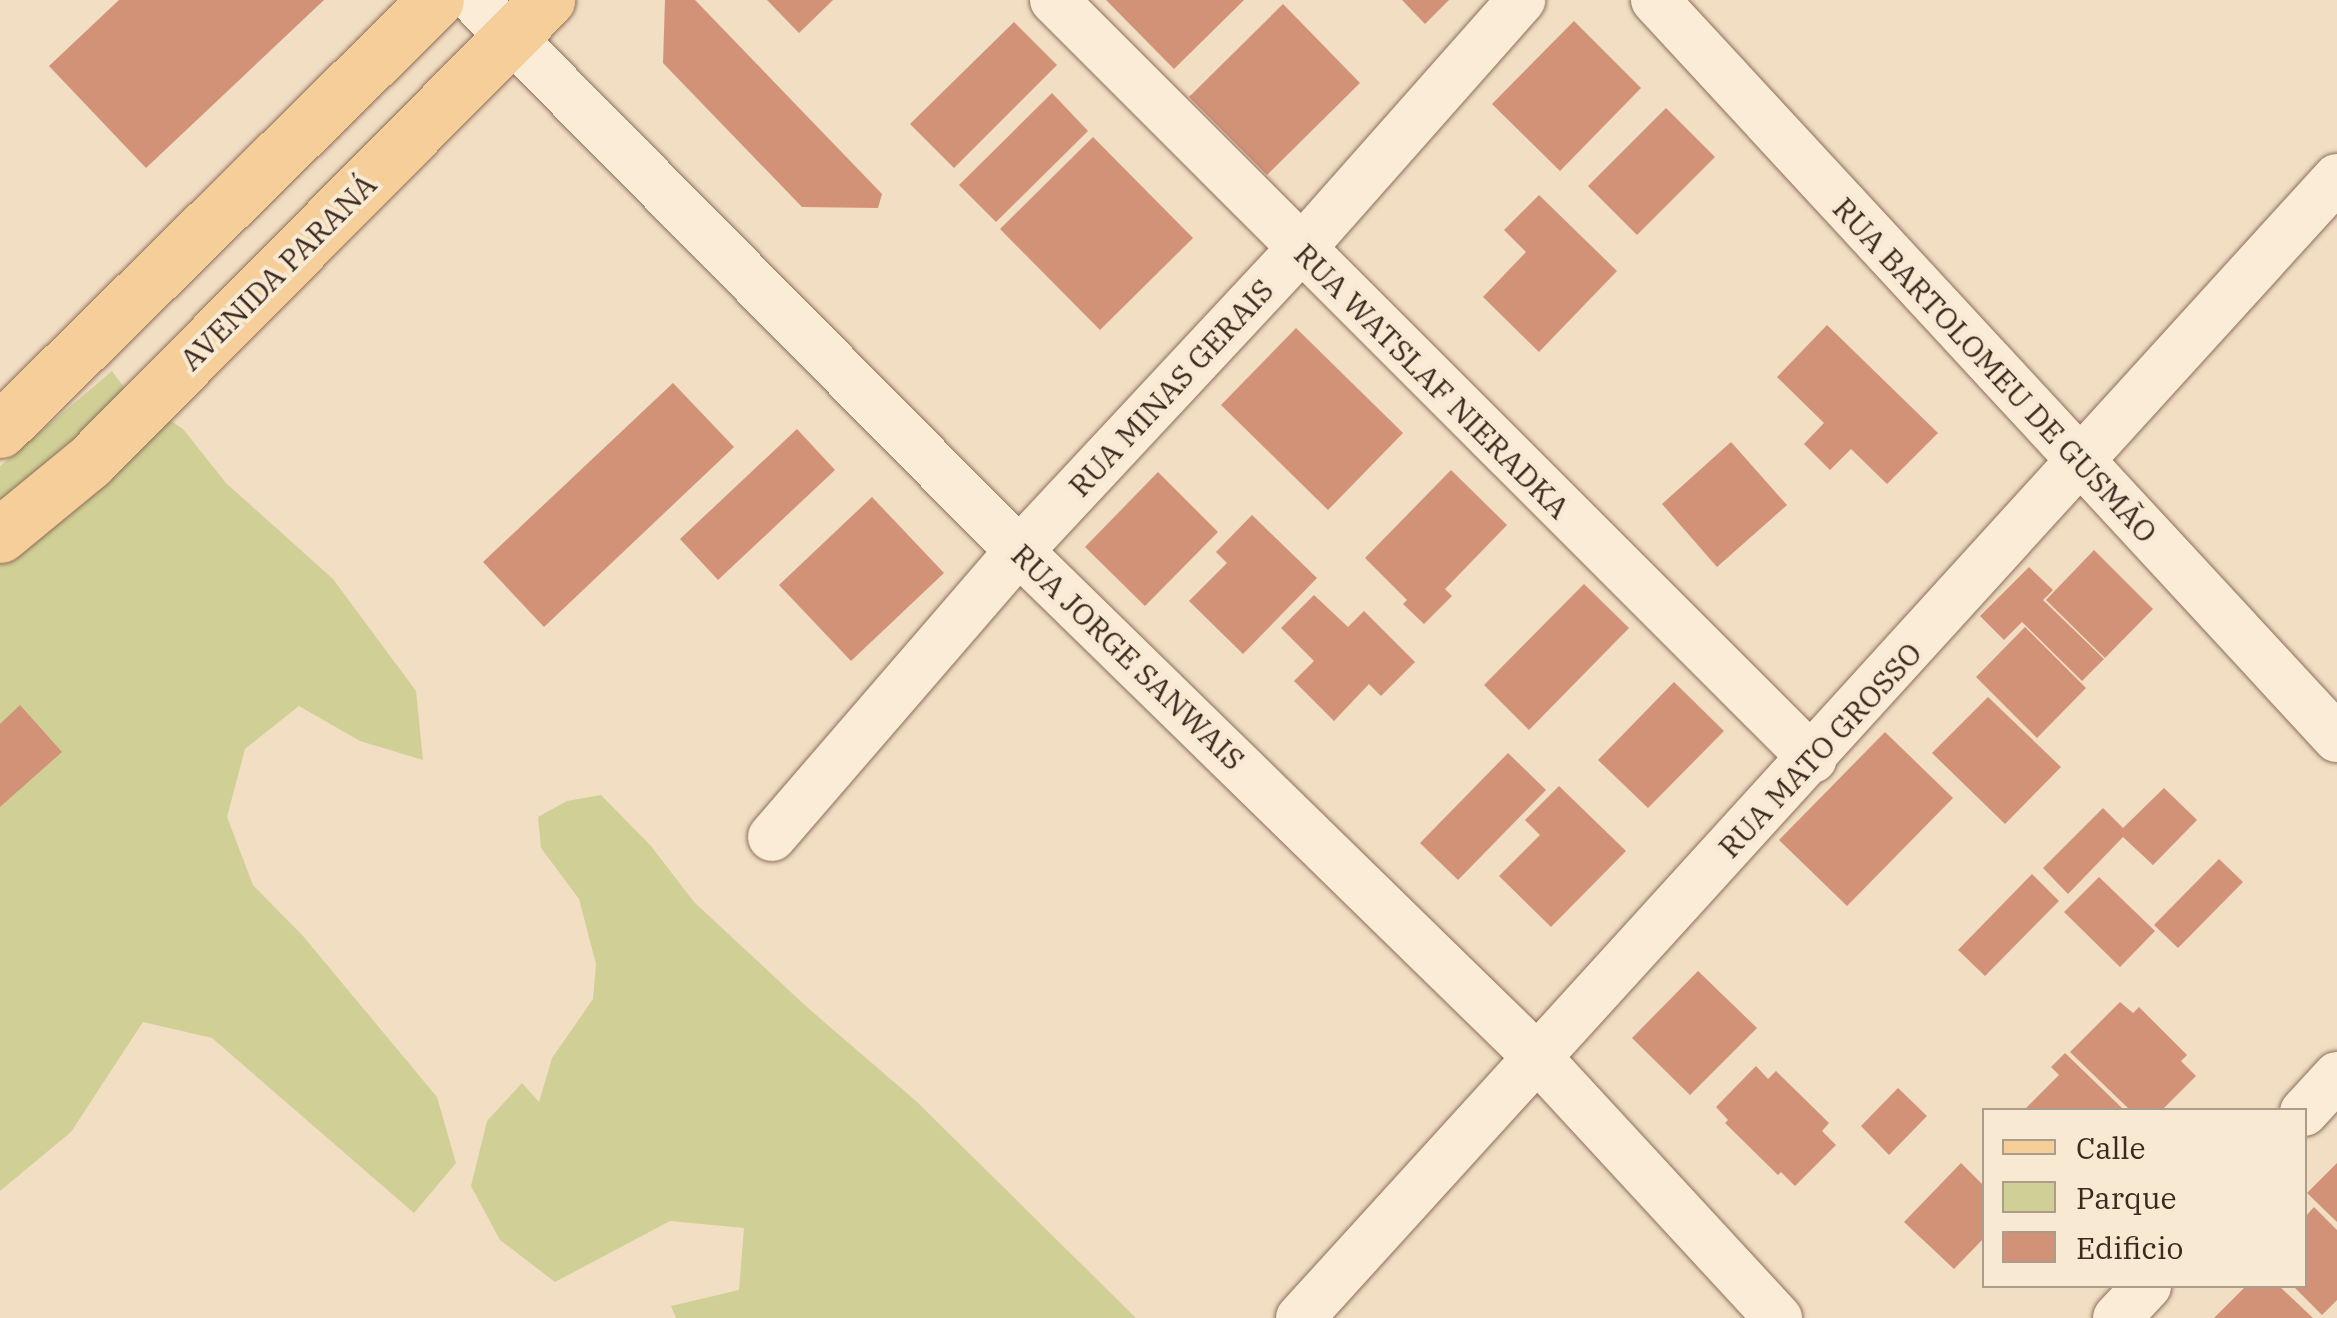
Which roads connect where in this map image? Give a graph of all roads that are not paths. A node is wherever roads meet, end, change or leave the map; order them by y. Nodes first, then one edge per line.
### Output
1 (436, 0) edge
2 (474, 0) edge
3 (1054, 0) edge
4 (1522, 0) edge
5 (1655, 0) edge
6 (529, 20) edge
7 (2337, 178) edge
8 (1300, 250) junction
9 (0, 430) edge
10 (2079, 464) junction
11 (0, 535) edge
12 (1019, 552) junction
13 (2337, 738) edge
14 (1813, 759) junction
15 (772, 837) dead end
16 (1536, 1056) junction
17 (2337, 1076) edge
18 (2307, 1109) edge
19 (2145, 1288) edge
20 (1300, 1318) edge
21 (1778, 1318) edge
22 (2117, 1318) edge

1 - 9 main road
2 - 6 street, RUA JORGE SANWAIS
3 - 8 street, RUA WATSLAF NIERADKA
4 - 8 street, RUA MINAS GERAIS
5 - 10 street, RUA BARTOLOMEU DE GUSMÃO
6 - 11 main road, AVENIDA PARANÁ
6 - 12 street, RUA JORGE SANWAIS
7 - 10 street, RUA MATO GROSSO
8 - 12 street, RUA MINAS GERAIS
8 - 14 street, RUA WATSLAF NIERADKA
10 - 13 street, RUA BARTOLOMEU DE GUSMÃO
10 - 14 street, RUA MATO GROSSO
12 - 15 street, RUA MINAS GERAIS
12 - 16 street, RUA JORGE SANWAIS
14 - 16 street, RUA MATO GROSSO
16 - 20 street, RUA MATO GROSSO
16 - 21 street, RUA JORGE SANWAIS
17 - 18 street
19 - 22 street

